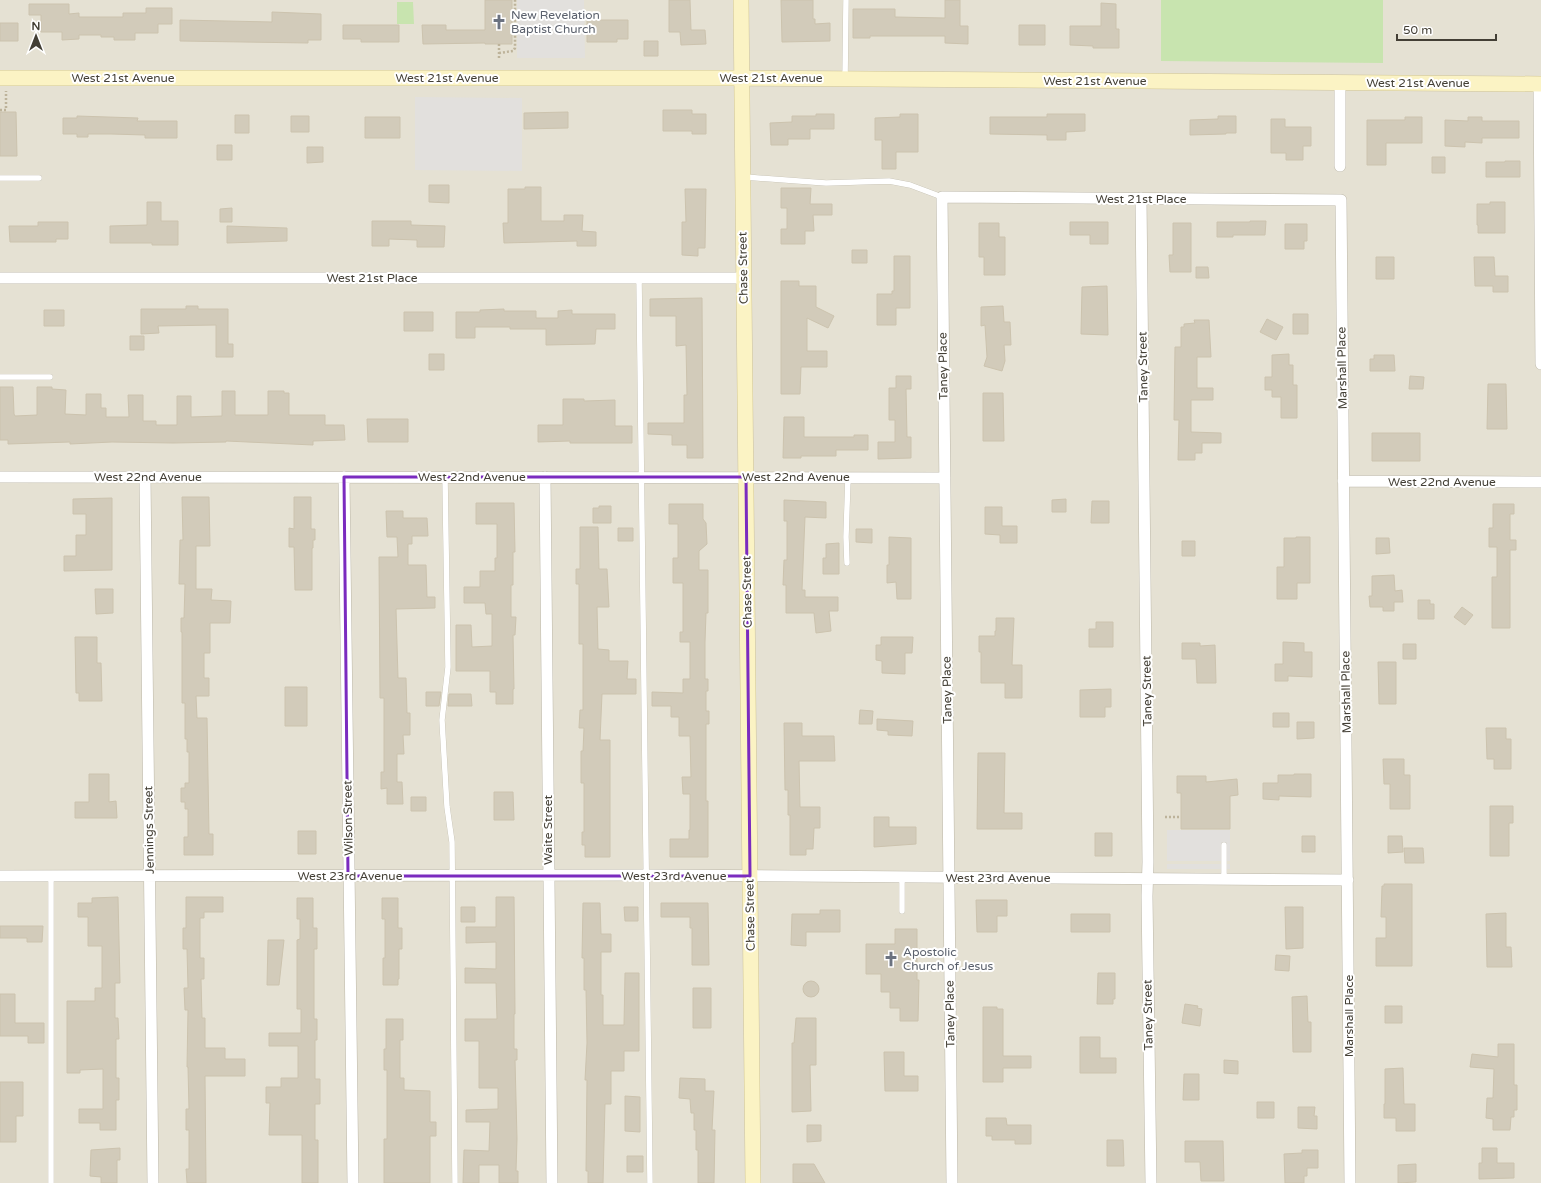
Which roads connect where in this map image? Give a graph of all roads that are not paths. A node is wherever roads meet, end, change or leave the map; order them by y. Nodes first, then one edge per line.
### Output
1 (741, 0) edge
2 (846, 0) edge
3 (3, 78) edge
4 (741, 78) junction
5 (845, 79) junction
6 (1340, 82) junction
7 (1540, 84) edge
8 (1340, 166) dead end
9 (742, 177) junction
10 (0, 178) edge
11 (39, 178) dead end
12 (942, 197) junction
13 (1141, 198) junction
14 (1340, 200) joint
15 (1540, 201) edge
16 (0, 278) edge
17 (639, 278) junction
18 (743, 278) junction
19 (1541, 364) edge
20 (0, 377) edge
21 (50, 377) dead end
22 (0, 477) edge
23 (145, 477) junction
24 (344, 477) junction
25 (445, 477) junction
26 (545, 477) junction
27 (641, 477) junction
28 (746, 477) junction
29 (848, 477) junction
30 (945, 478) junction
31 (1343, 481) junction
32 (1541, 482) edge
33 (847, 563) dead end
34 (1224, 845) dead end
35 (646, 875) junction
36 (0, 876) edge
37 (50, 876) junction
38 (149, 876) junction
39 (348, 876) junction
40 (452, 876) junction
41 (548, 876) junction
42 (750, 876) junction
43 (902, 877) junction
44 (948, 877) junction
45 (1148, 878) junction
46 (1224, 879) junction
47 (1348, 880) junction
48 (902, 911) dead end
49 (51, 1183) edge
50 (153, 1183) edge
51 (353, 1183) edge
52 (454, 1183) edge
53 (552, 1183) edge
54 (650, 1183) edge
55 (753, 1183) edge
56 (952, 1183) edge
57 (1150, 1183) edge
58 (1350, 1183) edge

1 - 4 street, Chase Street
2 - 5 lane
3 - 4 street, West 21st Avenue
4 - 5 street, West 21st Avenue
4 - 9 street, Chase Street
5 - 6 street, West 21st Avenue
6 - 7 street, West 21st Avenue
6 - 8 street
7 - 15 street
9 - 12 lane
9 - 18 street, Chase Street
10 - 11 lane
12 - 13 street, West 21st Place
12 - 30 street, Taney Place
13 - 14 street, West 21st Place
13 - 45 street, Taney Street
14 - 31 street, Marshall Place
15 - 19 street
16 - 17 street, West 21st Place
17 - 18 street, West 21st Place
17 - 27 lane
18 - 28 street, Chase Street
20 - 21 lane
22 - 23 street, West 22nd Avenue
23 - 24 street, West 22nd Avenue
23 - 38 street, Jennings Street
24 - 25 street, West 22nd Avenue
24 - 39 street, Wilson Street
25 - 26 street, West 22nd Avenue
25 - 40 lane
26 - 27 street, West 22nd Avenue
26 - 41 street, Waite Street
27 - 28 street, West 22nd Avenue
27 - 35 lane
28 - 29 street, West 22nd Avenue
28 - 42 street, Chase Street
29 - 30 street, West 22nd Avenue
29 - 33 lane
30 - 44 street, Taney Place
31 - 32 street, West 22nd Avenue
31 - 47 street, Marshall Place
34 - 46 lane
35 - 41 street, West 23rd Avenue
35 - 42 street, West 23rd Avenue
35 - 54 lane
36 - 37 street, West 23rd Avenue
37 - 38 street, West 23rd Avenue
37 - 49 lane
38 - 39 street, West 23rd Avenue
38 - 50 street, Jennings Street
39 - 40 street, West 23rd Avenue
39 - 51 street, Wilson Street
40 - 41 street, West 23rd Avenue
40 - 52 lane
41 - 53 street, Waite Street
42 - 43 street, West 23rd Avenue
42 - 55 street, Chase Street
43 - 44 street, West 23rd Avenue
43 - 48 lane
44 - 45 street, West 23rd Avenue
44 - 56 street, Taney Place
45 - 46 street, West 23rd Avenue
45 - 57 street, Taney Street
46 - 47 street, West 23rd Avenue
47 - 58 street, Marshall Place

